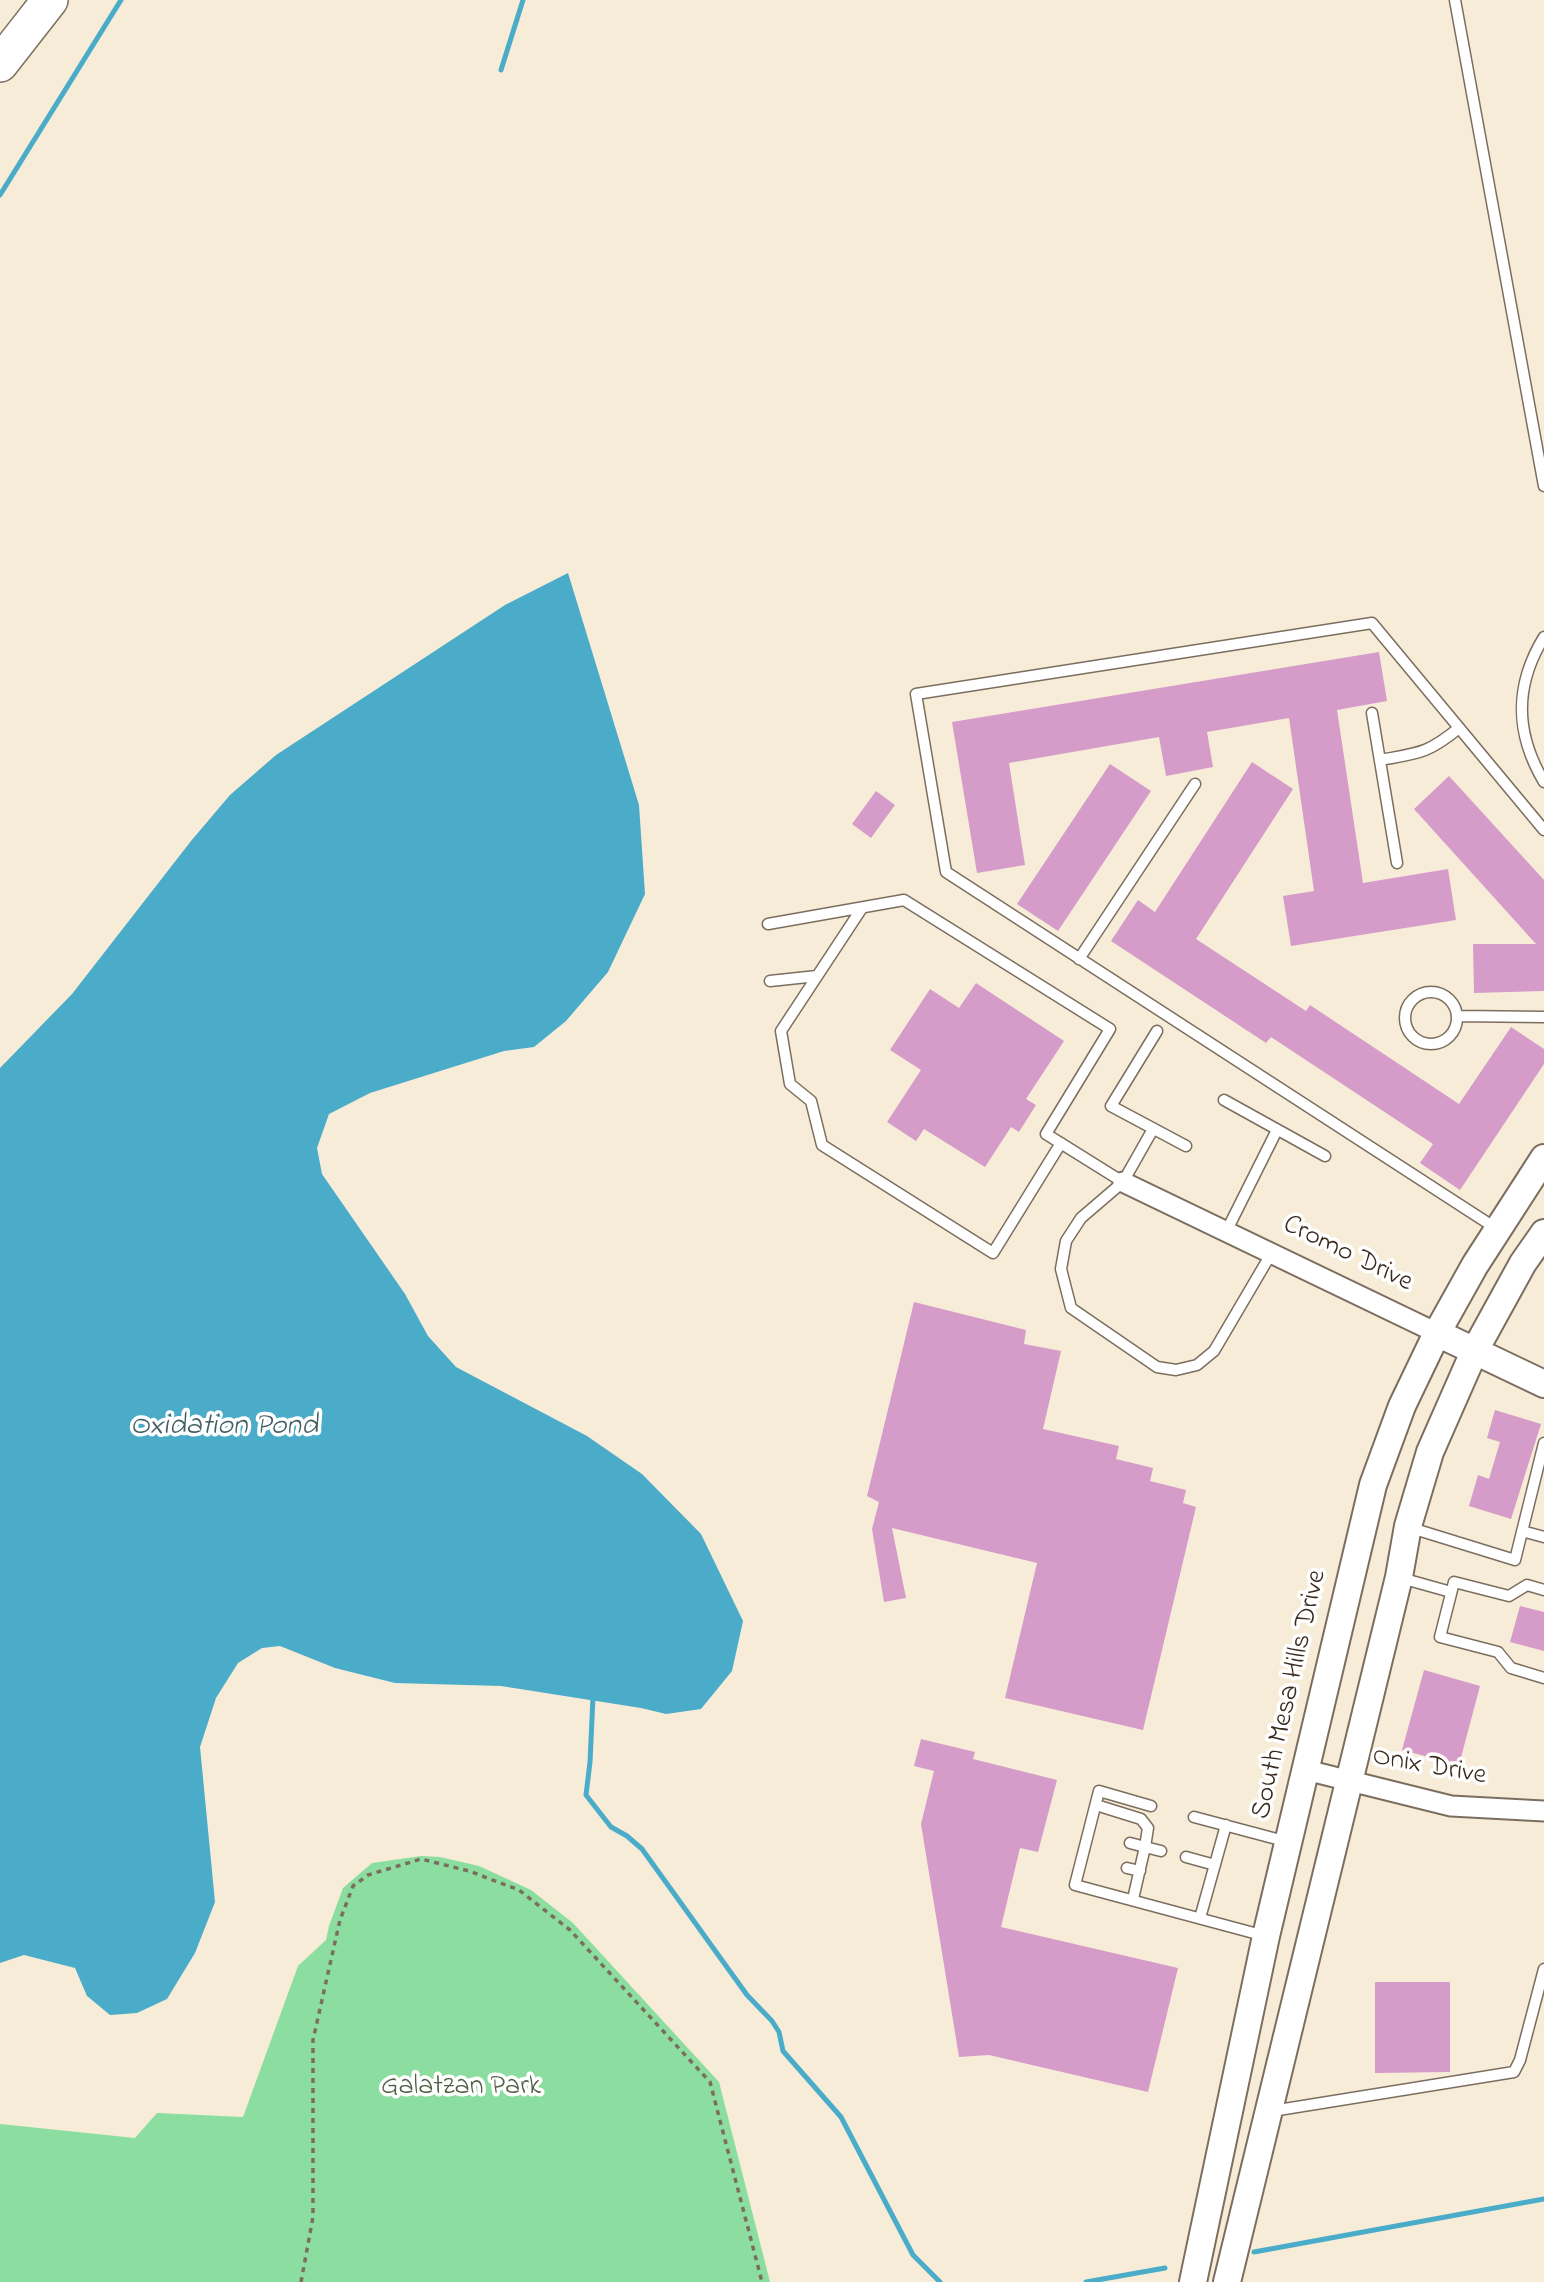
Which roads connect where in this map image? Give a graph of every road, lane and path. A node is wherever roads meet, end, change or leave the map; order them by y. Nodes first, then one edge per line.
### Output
1 (39, 0) edge
2 (50, 0) edge
3 (1455, 0) edge
4 (5, 58) edge
5 (1541, 458) edge
6 (1544, 486) edge
7 (1544, 637) edge
8 (1372, 713) dead end
9 (1459, 728) junction
10 (1380, 760) junction
11 (1544, 782) edge
12 (1195, 784) dead end
13 (1544, 830) edge
14 (1397, 863) dead end
15 (862, 908) junction
16 (768, 924) dead end
17 (1079, 959) junction
18 (817, 975) junction
19 (770, 981) dead end
20 (1458, 1016) junction
21 (1544, 1017) edge
22 (1157, 1031) dead end
23 (1224, 1100) dead end
24 (1153, 1129) junction
25 (1277, 1130) junction
26 (1062, 1143) junction
27 (1186, 1146) dead end
28 (1325, 1156) dead end
29 (1544, 1158) edge
30 (1123, 1182) junction
31 (1498, 1229) junction
32 (1226, 1231) junction
33 (1544, 1233) edge
34 (1271, 1254) junction
35 (1437, 1334) junction
36 (1474, 1352) junction
37 (1544, 1384) edge
38 (1544, 1443) edge
39 (1408, 1526) junction
40 (1522, 1531) junction
41 (1544, 1537) edge
42 (1399, 1577) junction
43 (1544, 1590) edge
44 (1451, 1592) junction
45 (1544, 1678) edge
46 (1306, 1770) junction
47 (1348, 1782) junction
48 (1096, 1805) junction
49 (1151, 1805) dead end
50 (1544, 1811) edge
51 (1194, 1817) dead end
52 (1226, 1825) junction
53 (1289, 1842) junction
54 (1130, 1843) dead end
55 (1145, 1847) junction
56 (1161, 1851) dead end
57 (1186, 1857) dead end
58 (1215, 1865) junction
59 (1127, 1868) dead end
60 (1140, 1871) junction
61 (1133, 1899) junction
62 (1200, 1918) junction
63 (1266, 1936) junction
64 (1544, 1969) edge
65 (1268, 2111) junction
66 (301, 2282) edge
67 (762, 2282) edge
68 (1192, 2282) edge
69 (1227, 2282) edge

1 - 4 highway
2 - 4 highway
3 - 5 lane
5 - 6 lane
7 - 11 lane
8 - 10 lane
9 - 10 lane
9 - 13 lane
9 - 17 lane
10 - 14 lane
12 - 17 lane
15 - 16 lane
15 - 18 lane
15 - 26 lane
17 - 31 lane
18 - 19 lane
18 - 26 lane
20 - 20 lane
20 - 21 lane
22 - 24 lane
23 - 25 lane
24 - 27 lane
24 - 30 lane
25 - 28 lane
25 - 32 lane
26 - 30 lane
29 - 31 street, South Mesa Hills Drive
30 - 32 street, Cromo Drive
30 - 34 lane
31 - 35 street, South Mesa Hills Drive
32 - 34 street, Cromo Drive
33 - 36 street
34 - 35 street, Cromo Drive
35 - 36 street, Cromo Drive
35 - 46 street, South Mesa Hills Drive
36 - 37 street, Cromo Drive
36 - 39 street
38 - 40 lane
39 - 40 lane
39 - 42 street
40 - 41 lane
42 - 44 lane
42 - 47 street
43 - 44 lane
44 - 45 lane
46 - 47 street, Onix Drive
46 - 53 street, South Mesa Hills Drive
47 - 50 street, Onix Drive
47 - 65 street
48 - 49 lane
48 - 55 lane
48 - 61 lane
51 - 52 lane
52 - 53 lane
52 - 58 lane
53 - 63 street, South Mesa Hills Drive
54 - 55 lane
55 - 56 lane
55 - 60 lane
57 - 58 lane
58 - 62 lane
59 - 60 lane
60 - 61 lane
61 - 62 lane
62 - 63 lane
63 - 68 street, South Mesa Hills Drive
64 - 65 lane
65 - 69 street
66 - 67 path

